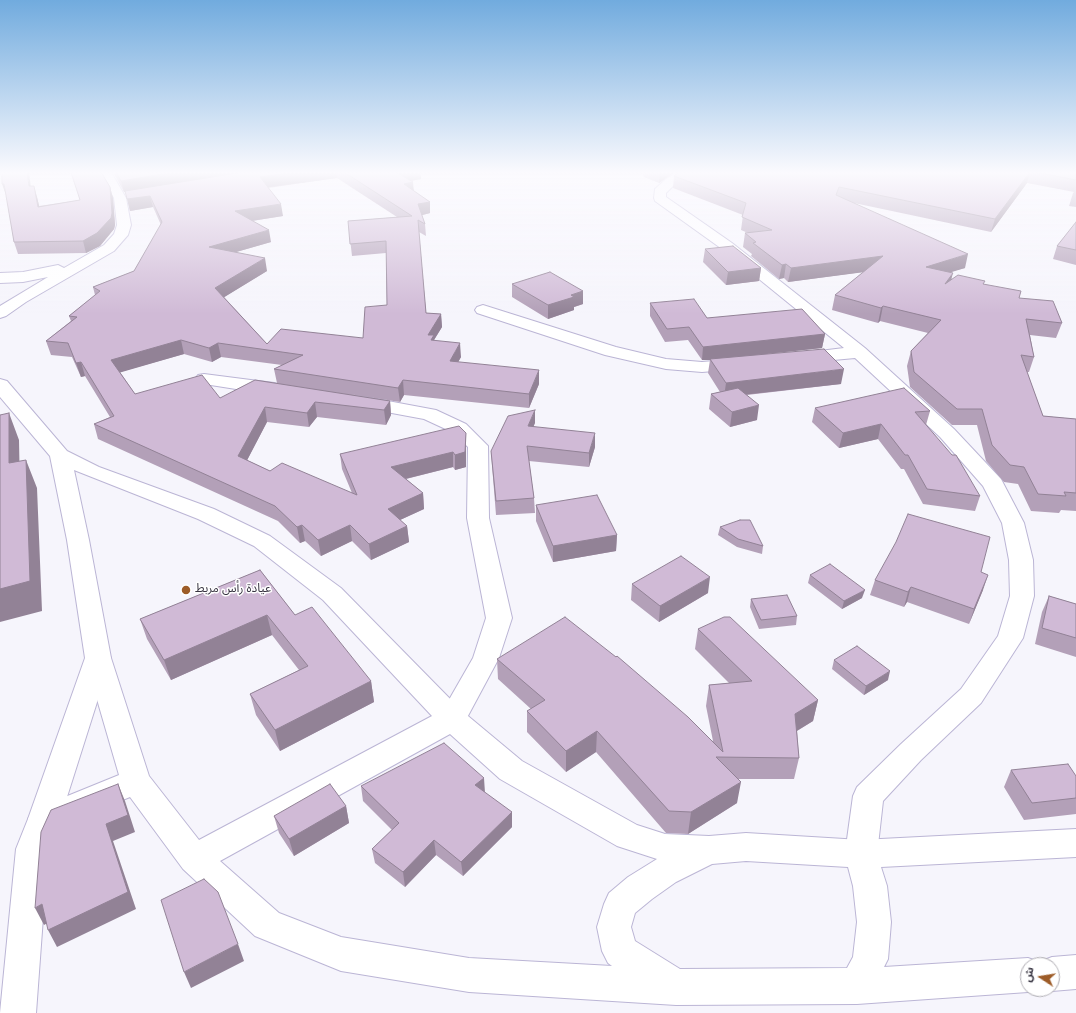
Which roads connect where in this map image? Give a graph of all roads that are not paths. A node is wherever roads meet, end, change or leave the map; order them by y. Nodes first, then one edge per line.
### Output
1 (123, 219) edge
2 (690, 219) edge
3 (86, 262) junction
4 (0, 278) edge
5 (483, 310) dead end
6 (0, 313) edge
7 (859, 352) junction
8 (786, 360) edge
9 (756, 363) edge
10 (204, 379) edge
11 (0, 385) edge
12 (290, 392) edge
13 (344, 400) edge
14 (60, 455) junction
15 (98, 658) junction
16 (452, 718) junction
17 (136, 781) junction
18 (44, 819) junction
19 (1076, 843) edge
20 (709, 850) junction
21 (861, 854) junction
22 (194, 859) junction
23 (1076, 972) edge
24 (1060, 973) edge
25 (1020, 976) edge
26 (857, 986) junction
27 (676, 987) junction
28 (18, 1013) edge

1 - 3 main road
2 - 7 main road
3 - 4 main road
3 - 6 main road
5 - 9 main road
7 - 8 main road
7 - 21 main road
10 - 12 main road
11 - 14 main road
13 - 16 main road
14 - 15 main road
14 - 16 main road
15 - 17 main road
15 - 18 main road
16 - 20 main road
16 - 22 main road
17 - 18 main road
17 - 22 main road
18 - 28 main road
19 - 21 main road
20 - 21 main road
20 - 27 main road
21 - 26 main road
22 - 27 main road
23 - 24 main road
25 - 26 main road
26 - 27 main road

